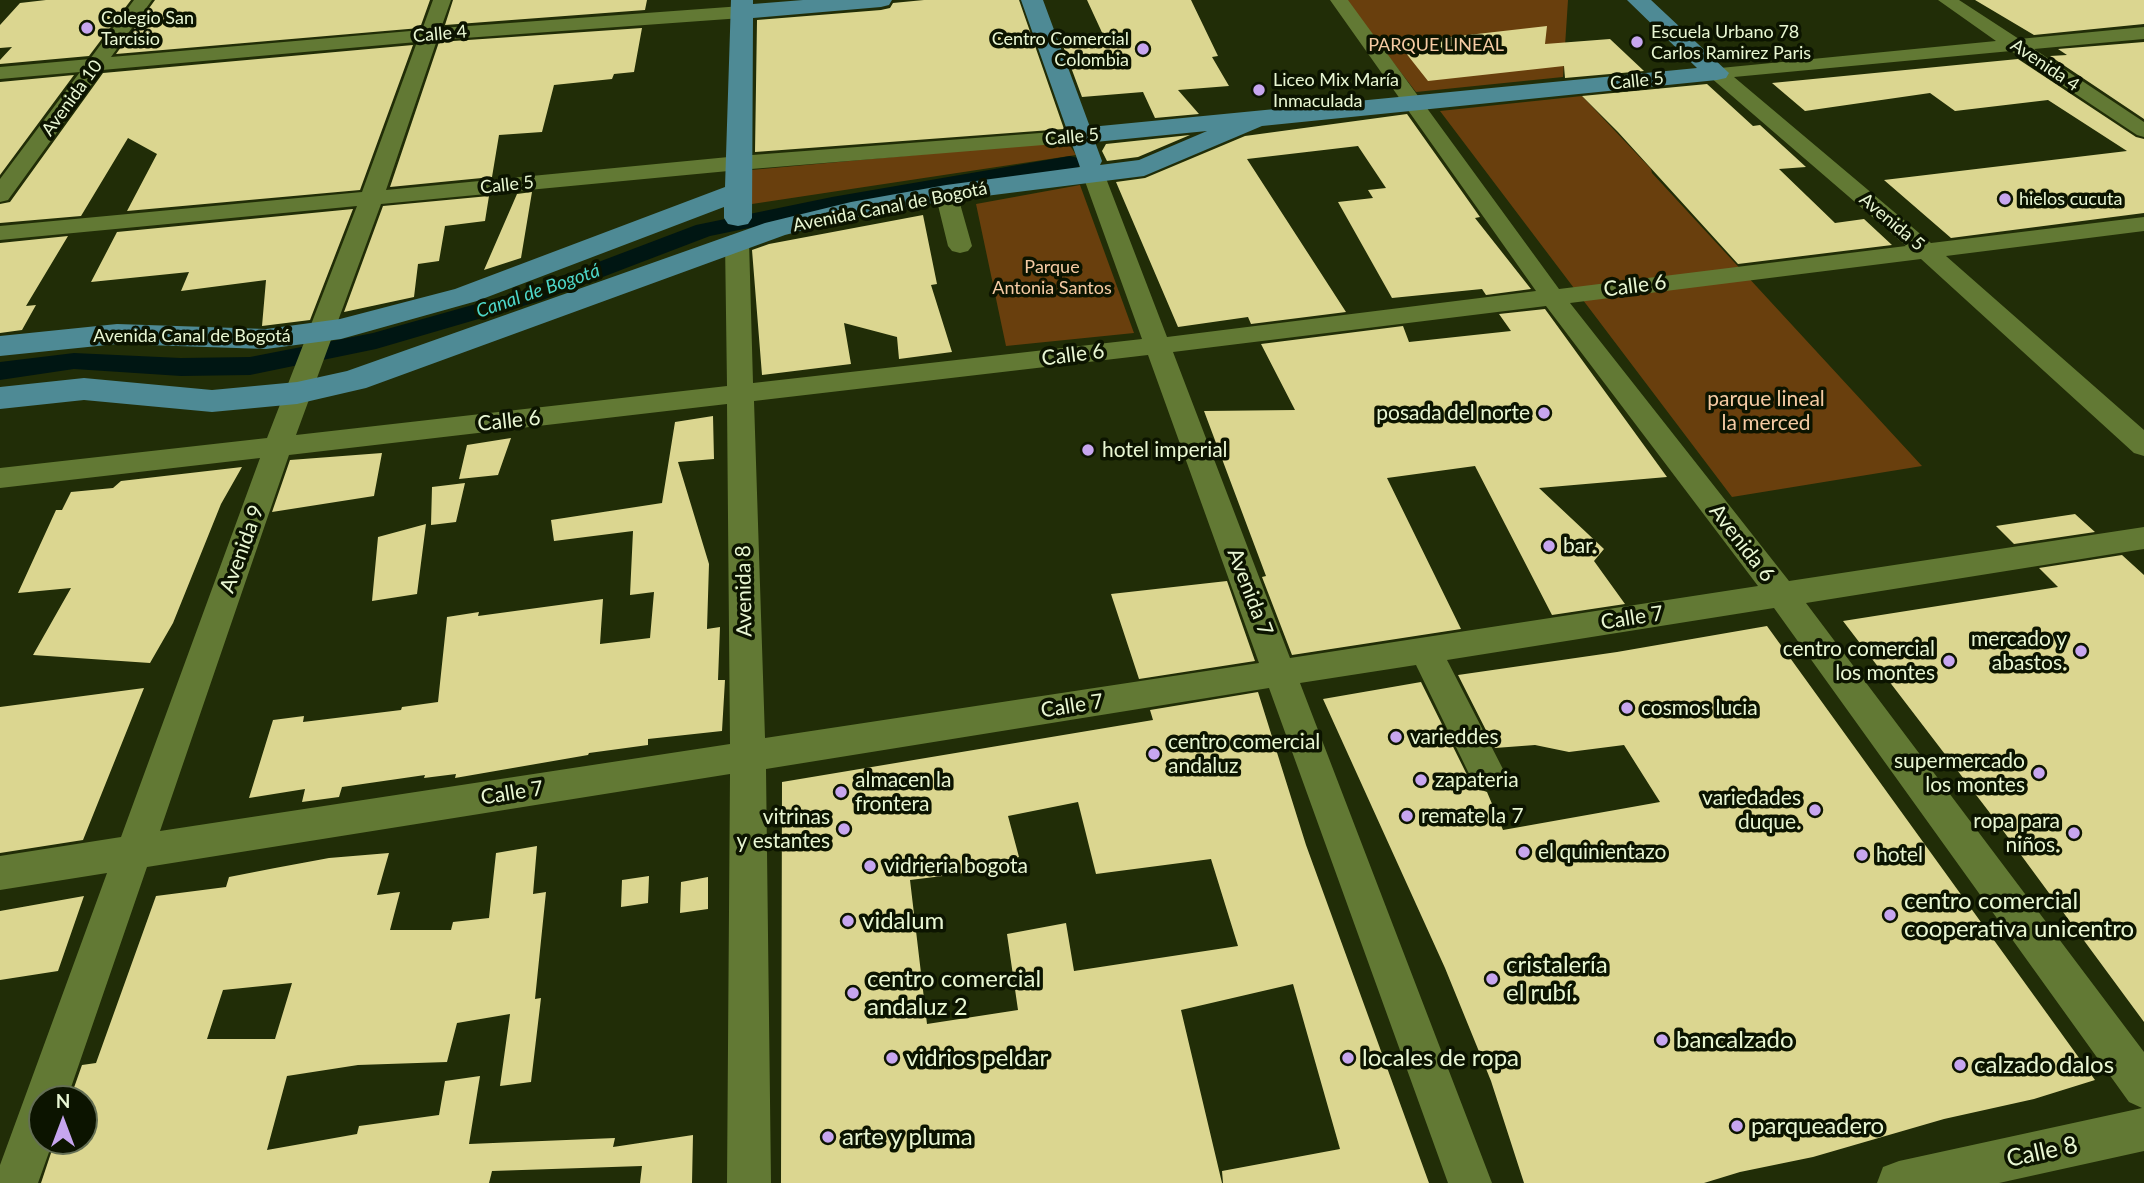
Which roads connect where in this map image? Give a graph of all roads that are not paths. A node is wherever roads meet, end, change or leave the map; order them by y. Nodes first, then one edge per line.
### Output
1 (144, 0) edge
2 (442, 0) edge
3 (881, 0) edge
4 (1032, 0) edge
5 (1339, 0) edge
6 (1638, 0) edge
7 (1947, 0) edge
8 (742, 6) edge
9 (2144, 33) edge
10 (430, 35) junction
11 (2016, 46) junction
12 (96, 65) junction
13 (0, 73) edge
14 (1717, 73) junction
15 (1415, 104) junction
16 (1252, 121) junction
17 (2144, 131) edge
18 (1080, 136) junction
19 (1093, 173) junction
20 (946, 193) junction
21 (0, 195) edge
22 (371, 199) junction
23 (738, 207) junction
24 (2144, 223) edge
25 (0, 233) edge
26 (960, 246) dead end
27 (1925, 250) junction
28 (1552, 297) junction
29 (1157, 345) junction
30 (0, 346) edge
31 (309, 362) junction
32 (740, 394) junction
33 (0, 398) edge
34 (2144, 446) edge
35 (278, 447) junction
36 (0, 478) edge
37 (2144, 538) edge
38 (1782, 594) junction
39 (1426, 651) junction
40 (1281, 673) junction
41 (748, 756) junction
42 (1488, 775) dead end
43 (134, 852) junction
44 (0, 873) edge
45 (51, 1085) edge
46 (2144, 1087) edge
47 (2144, 1129) edge
48 (28, 1149) edge
49 (16, 1183) edge
50 (750, 1183) edge
51 (1469, 1183) edge
52 (1899, 1183) edge

1 - 12 street, Avenida 10
2 - 10 street, Avenida 9
3 - 8 main road, Calle 4
4 - 18 main road, Avenida 7
5 - 15 street, Avenida 6
6 - 14 main road, Avenida 5
7 - 11 street, Avenida 4
8 - 10 street, Calle 4
8 - 23 main road, Avenida 8
9 - 11 street, Calle 5
10 - 12 street, Calle 4
10 - 22 street, Avenida 9
11 - 14 street, Calle 5
11 - 17 street, Avenida 4
12 - 13 street, Calle 4
12 - 21 street, Avenida 10
14 - 15 main road, Calle 5
14 - 27 street, Avenida 5
15 - 16 main road, Calle 5
15 - 28 street, Avenida 6
16 - 18 main road, Calle 5
16 - 19 main road, Avenida Canal de Bogotá
18 - 19 main road, Avenida 7
18 - 23 street, Calle 5
19 - 20 main road, Avenida Canal de Bogotá
19 - 29 street, Avenida 7
20 - 23 main road, Avenida Canal de Bogotá
20 - 26 street
22 - 23 street, Calle 5
22 - 25 street, Calle 5
22 - 31 street, Avenida 9
23 - 31 main road, Avenida Canal de Bogotá
23 - 31 main road, Avenida Canal de Bogotá
23 - 32 street, Avenida 8
24 - 27 street, Calle 6
27 - 28 street, Calle 6
27 - 34 street, Avenida 5
28 - 29 street, Calle 6
28 - 38 street, Avenida 6
29 - 32 street, Calle 6
29 - 40 street, Avenida 7
30 - 31 main road, Avenida Canal de Bogotá
31 - 33 main road, Avenida Canal de Bogotá
31 - 35 street, Avenida 9
32 - 35 street, Calle 6
32 - 41 street, Avenida 8
35 - 36 street, Calle 6
35 - 43 street, Avenida 9
37 - 38 street, Calle 7
38 - 39 street, Calle 7
38 - 46 street, Avenida 6
39 - 40 street, Calle 7
39 - 42 street
40 - 41 street, Calle 7
40 - 51 street, Avenida 7
41 - 43 street, Calle 7
41 - 50 street, Avenida 8
43 - 44 street, Calle 7
43 - 45 street, Avenida 9
47 - 52 street, Calle 8
48 - 49 street

